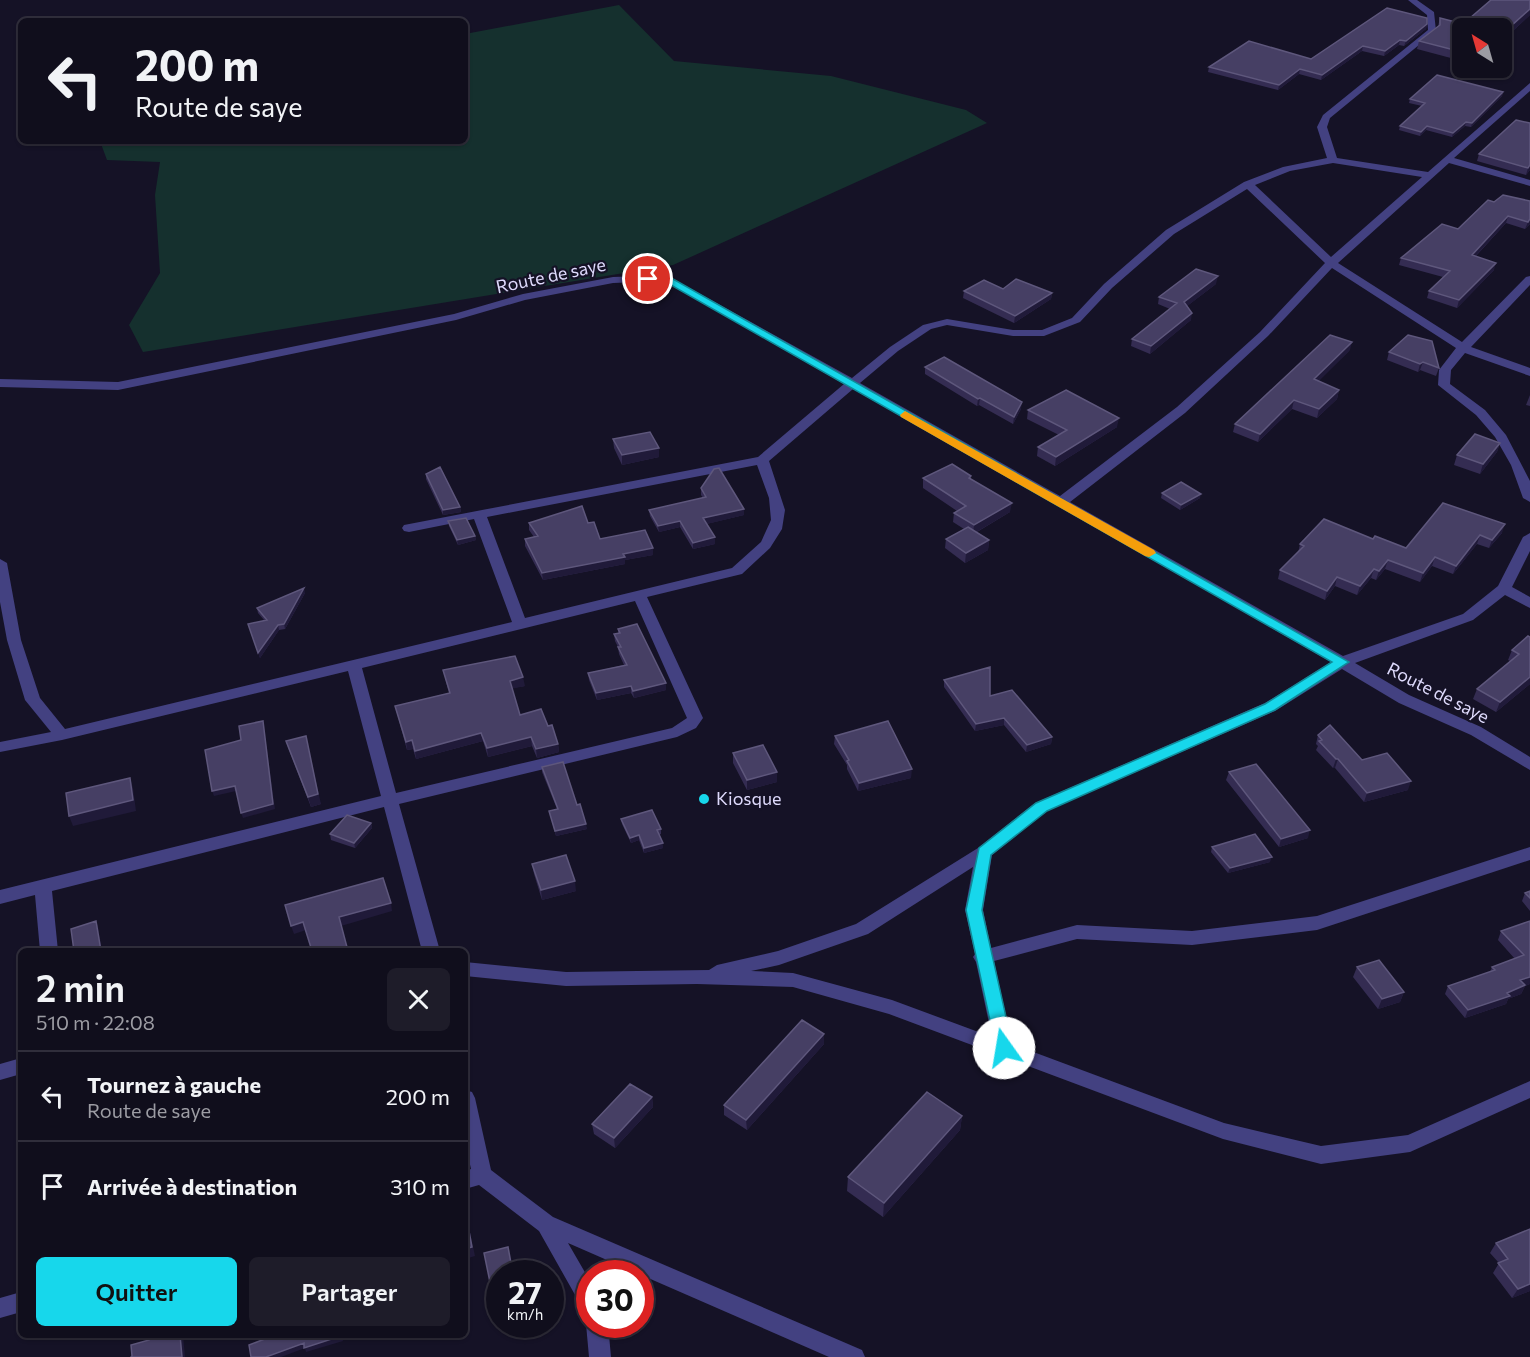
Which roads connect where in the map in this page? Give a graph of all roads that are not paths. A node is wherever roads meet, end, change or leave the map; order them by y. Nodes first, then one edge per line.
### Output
1 (1412, 0) edge
2 (1530, 86) edge
3 (1333, 160) junction
4 (1449, 160) junction
5 (1430, 175) junction
6 (1530, 183) edge
7 (1248, 184) junction
8 (1331, 263) junction
9 (1530, 279) edge
10 (1463, 348) junction
11 (1530, 372) edge
12 (0, 383) edge
13 (851, 384) junction
14 (762, 459) junction
15 (1530, 498) edge
16 (1060, 503) junction
17 (479, 514) junction
18 (409, 528) dead end
19 (1530, 537) edge
20 (0, 563) edge
21 (1504, 589) junction
22 (640, 597) junction
23 (1530, 603) edge
24 (4, 615) edge
25 (520, 625) junction
26 (1342, 662) junction
27 (354, 665) junction
28 (62, 735) junction
29 (0, 747) edge
30 (1530, 764) edge
31 (390, 800) junction
32 (984, 852) junction
33 (1530, 853) edge
34 (43, 886) junction
35 (0, 897) edge
36 (49, 948) edge
37 (430, 948) edge
38 (982, 957) junction
39 (468, 969) edge
40 (697, 977) junction
41 (1004, 1048) junction
42 (18, 1067) edge
43 (0, 1072) edge
44 (1530, 1089) edge
45 (468, 1125) edge
46 (474, 1178) edge
47 (546, 1224) junction
48 (576, 1277) edge
49 (18, 1303) edge
50 (0, 1308) edge
51 (598, 1338) edge
52 (600, 1357) edge
53 (854, 1357) edge

1 - 3 street
2 - 4 street
3 - 5 street
3 - 7 street
4 - 5 street
4 - 6 street
5 - 8 street
7 - 8 street
7 - 13 street
8 - 10 street
8 - 16 street
9 - 10 street
10 - 11 street
10 - 15 street
12 - 13 street, Route de saye
13 - 14 street
13 - 16 street, Route de saye
14 - 17 street
14 - 22 street
16 - 26 street, Route de saye
17 - 18 street
17 - 25 street
19 - 21 street
20 - 24 street
21 - 23 street
21 - 26 street
22 - 25 street
22 - 31 street
24 - 28 street
25 - 27 street
26 - 30 street, Route de saye
26 - 32 street
27 - 28 street
27 - 31 street
28 - 29 street
31 - 34 street
31 - 37 street
32 - 38 street
32 - 40 street
33 - 38 street
34 - 35 street
34 - 36 street
38 - 41 street
39 - 40 street
40 - 41 street
41 - 44 street
42 - 43 street
45 - 46 street
46 - 47 street
47 - 48 street
47 - 53 street
49 - 50 street
51 - 52 street

